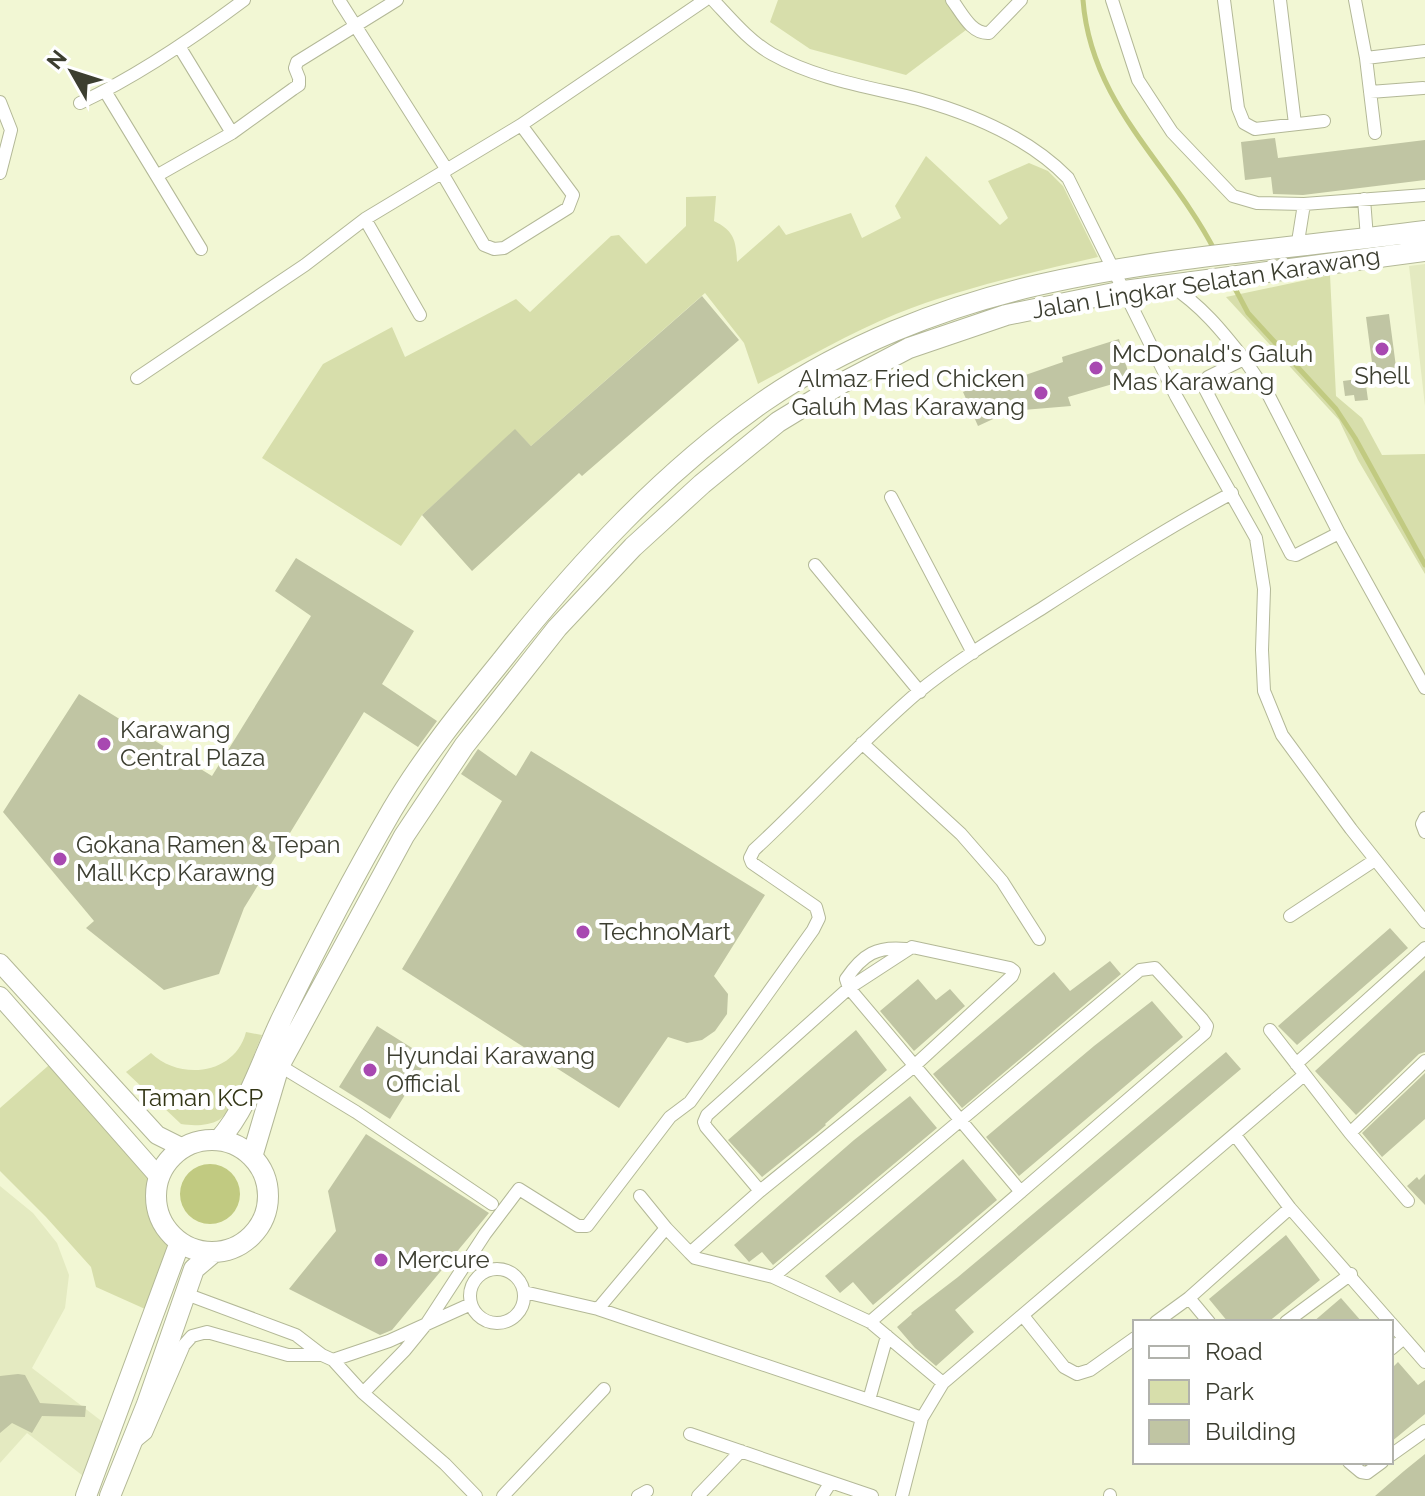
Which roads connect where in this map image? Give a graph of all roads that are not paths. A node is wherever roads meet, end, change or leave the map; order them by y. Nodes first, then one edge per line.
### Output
1 (221, 0) edge
2 (244, 0) edge
3 (339, 0) edge
4 (397, 0) edge
5 (705, 0) edge
6 (713, 0) edge
7 (952, 0) edge
8 (1021, 0) edge
9 (1112, 0) edge
10 (1224, 0) edge
11 (1280, 0) edge
12 (1355, 0) edge
13 (229, 12) junction
14 (355, 24) junction
15 (179, 46) junction
16 (1425, 51) edge
17 (1366, 58) junction
18 (1423, 88) edge
19 (105, 91) junction
20 (1370, 92) junction
21 (0, 102) edge
22 (80, 103) dead end
23 (1324, 121) dead end
24 (1295, 124) junction
25 (521, 125) junction
26 (232, 133) junction
27 (1375, 133) dead end
28 (444, 171) junction
29 (0, 173) edge
30 (158, 175) junction
31 (1425, 195) edge
32 (1364, 199) junction
33 (1304, 204) junction
34 (365, 219) junction
35 (1425, 231) edge
36 (1367, 238) junction
37 (1297, 248) junction
38 (201, 249) dead end
39 (1425, 251) edge
40 (1113, 270) junction
41 (1171, 286) junction
42 (1124, 291) junction
43 (420, 315) dead end
44 (1244, 359) junction
45 (137, 378) dead end
46 (1232, 493) junction
47 (891, 497) dead end
48 (1339, 533) junction
49 (815, 565) dead end
50 (973, 653) junction
51 (1425, 688) edge
52 (920, 692) junction
53 (862, 743) junction
54 (1425, 818) edge
55 (1425, 832) edge
56 (1375, 860) junction
57 (1290, 916) dead end
58 (1425, 922) edge
59 (1039, 939) dead end
60 (1425, 948) edge
61 (0, 963) edge
62 (849, 988) junction
63 (0, 996) edge
64 (1270, 1030) dead end
65 (271, 1061) junction
66 (1425, 1061) edge
67 (913, 1067) junction
68 (1300, 1069) junction
69 (961, 1120) junction
70 (1350, 1133) junction
71 (157, 1135) junction
72 (1235, 1135) junction
73 (219, 1140) junction
74 (183, 1148) junction
75 (141, 1156) junction
76 (252, 1157) junction
77 (159, 1177) junction
78 (760, 1191) junction
79 (1021, 1192) junction
80 (640, 1196) dead end
81 (1408, 1201) dead end
82 (492, 1204) dead end
83 (1290, 1208) junction
84 (666, 1228) junction
85 (180, 1242) junction
86 (214, 1252) junction
87 (690, 1253) junction
88 (1351, 1274) junction
89 (773, 1277) junction
90 (524, 1292) junction
91 (186, 1294) junction
92 (1189, 1298) junction
93 (471, 1304) junction
94 (598, 1309) junction
95 (1024, 1317) junction
96 (1159, 1320) edge
97 (1207, 1320) edge
98 (1289, 1320) edge
99 (1389, 1320) edge
100 (870, 1322) junction
101 (427, 1323) junction
102 (1393, 1324) edge
103 (887, 1336) junction
104 (1404, 1338) junction
105 (1133, 1339) edge
106 (1393, 1347) edge
107 (328, 1358) junction
108 (1425, 1362) edge
109 (943, 1383) junction
110 (604, 1389) dead end
111 (363, 1393) junction
112 (869, 1400) junction
113 (922, 1418) junction
114 (1425, 1431) edge
115 (690, 1434) dead end
116 (131, 1445) junction
117 (741, 1451) junction
118 (1393, 1454) edge
119 (1351, 1464) edge
120 (1379, 1464) edge
121 (831, 1482) junction
122 (86, 1496) edge
123 (110, 1496) edge
124 (476, 1496) edge
125 (503, 1496) edge
126 (698, 1496) edge
127 (822, 1496) edge
128 (872, 1496) edge
129 (902, 1496) edge

1 - 13 street
2 - 13 street
3 - 14 street
4 - 14 street
5 - 25 street
6 - 40 street
7 - 8 street
9 - 33 street
10 - 24 street
11 - 24 street
12 - 17 street
13 - 15 street
14 - 26 street
14 - 28 street
15 - 19 street
15 - 26 street
16 - 17 street
17 - 20 street
18 - 20 street
19 - 22 street
19 - 30 street
20 - 27 street
21 - 29 street
23 - 24 street
25 - 28 street
25 - 28 street
26 - 30 street
28 - 34 street
30 - 38 street
31 - 32 street
32 - 33 street
32 - 36 street
33 - 37 street
34 - 43 street
34 - 45 street
35 - 36 main road, Jalan Lingkar Selatan Karawang
36 - 37 main road, Jalan Lingkar Selatan Karawang
37 - 40 main road, Jalan Lingkar Selatan Karawang
39 - 41 main road, Jalan Lingkar Selatan Karawang
40 - 42 street
40 - 65 main road, Jalan Lingkar Selatan Karawang
41 - 42 main road, Jalan Lingkar Selatan Karawang
41 - 44 street
42 - 46 street
42 - 65 main road, Jalan Lingkar Selatan Karawang
44 - 48 street
44 - 48 street
46 - 50 street
46 - 56 street
47 - 50 street
48 - 51 street
49 - 52 street
50 - 52 street
52 - 53 street
53 - 59 street
53 - 101 street
54 - 55 street
56 - 57 street
56 - 58 street
60 - 68 street
61 - 71 main road
62 - 67 street
62 - 67 street
62 - 78 street
63 - 75 main road
64 - 68 street
65 - 73 main road, Jalan Lingkar Selatan Karawang
65 - 76 main road, Jalan Lingkar Selatan Karawang
65 - 82 street
66 - 70 street
67 - 69 street
67 - 78 street
68 - 70 street
68 - 72 street
69 - 79 street
69 - 79 street
69 - 89 street
70 - 81 street
71 - 74 main road
71 - 75 main road
72 - 83 street
72 - 95 street
73 - 74 main road
73 - 76 main road
74 - 77 main road
75 - 77 main road
76 - 86 main road
77 - 85 main road
78 - 87 street
79 - 100 street
80 - 84 street
83 - 88 street
83 - 92 street
84 - 87 street
84 - 94 street
85 - 86 main road
85 - 122 main road
86 - 91 main road
87 - 89 street
88 - 98 street
88 - 99 street
89 - 100 street
90 - 93 street
90 - 93 street
90 - 94 street
91 - 107 street
91 - 116 main road
92 - 96 street
92 - 97 street
93 - 101 street
94 - 112 street
95 - 105 street
95 - 109 street
100 - 103 street
101 - 107 street
101 - 111 street
102 - 104 street
103 - 109 street
103 - 112 street
104 - 106 street
104 - 108 street
107 - 111 street
107 - 116 street
109 - 113 street
110 - 125 street
111 - 124 street
112 - 113 street
113 - 129 street
114 - 118 street
115 - 117 street
116 - 123 main road
117 - 121 street
117 - 126 street
119 - 120 street
121 - 127 street
121 - 128 street

